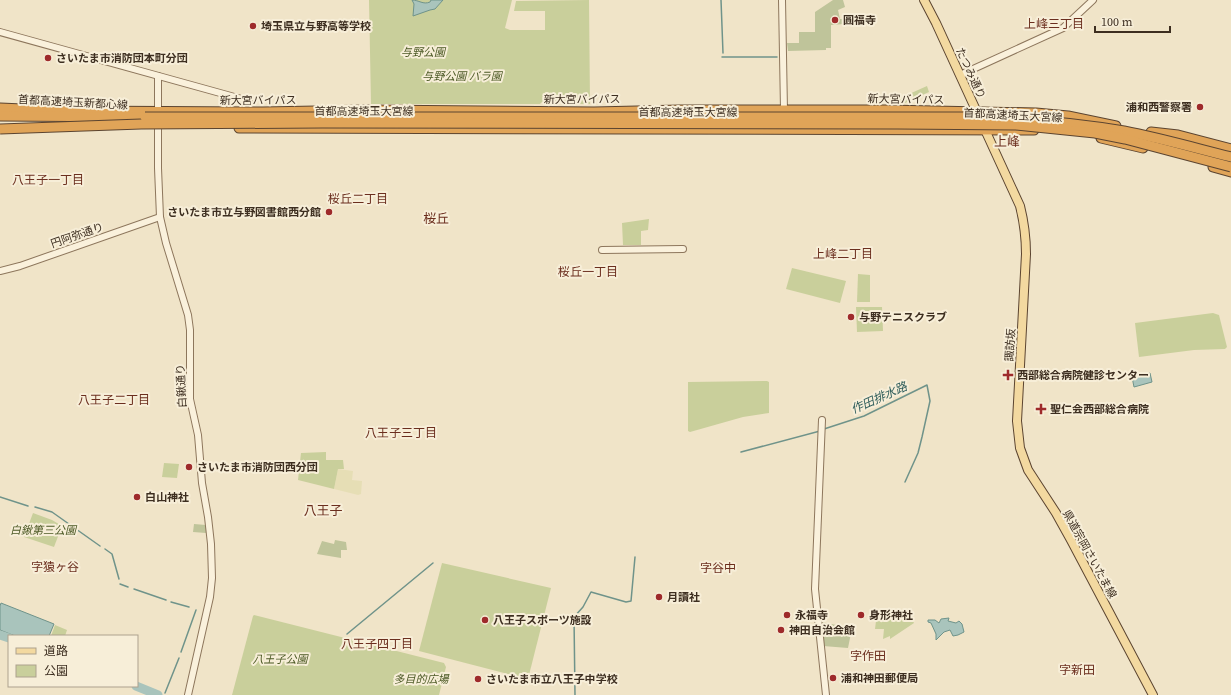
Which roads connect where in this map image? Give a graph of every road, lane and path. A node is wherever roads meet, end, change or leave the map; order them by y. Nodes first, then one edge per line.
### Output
1 (782, 0) edge
2 (924, 0) edge
3 (1093, 0) edge
4 (0, 32) edge
5 (960, 75) junction
6 (158, 76) junction
7 (249, 101) dead end
8 (0, 109) edge
9 (784, 110) junction
10 (158, 112) junction
11 (978, 112) junction
12 (0, 116) edge
13 (143, 121) junction
14 (0, 122) edge
15 (158, 127) junction
16 (0, 129) edge
17 (986, 130) junction
18 (1151, 132) junction
19 (1231, 149) edge
20 (1231, 157) edge
21 (1189, 159) junction
22 (1229, 167) edge
23 (1231, 172) edge
24 (160, 217) junction
25 (683, 249) dead end
26 (602, 250) dead end
27 (1025, 270) joint
28 (0, 271) edge
29 (822, 420) dead end
30 (1018, 421) joint
31 (188, 695) edge
32 (826, 695) edge
33 (1153, 695) edge

1 - 9 street
2 - 5 main road, たつみ通り
3 - 5 street
4 - 6 street
5 - 11 main road, たつみ通り
6 - 7 street
6 - 10 street, 白鍬通り
8 - 10 highway, 新大宮バイパス
8 - 13 highway, 首都高速埼玉新都心線
9 - 10 highway, 新大宮バイパス
9 - 11 highway, 新大宮バイパス
10 - 15 street, 白鍬通り
11 - 17 main road, たつみ通り
11 - 18 highway, 新大宮バイパス
12 - 13 highway
13 - 14 highway, bridge
13 - 16 highway, 首都高速埼玉新都心線, bridge
13 - 20 highway, 首都高速埼玉大宮線, bridge
13 - 22 highway, 首都高速埼玉大宮線, bridge
15 - 16 highway
15 - 17 highway
15 - 24 street, 白鍬通り
17 - 21 highway
17 - 27 main road, たつみ通り
18 - 19 highway
18 - 20 highway, 新大宮バイパス
21 - 22 highway
21 - 23 highway
24 - 28 street, 円阿弥通り
24 - 31 street, 白鍬通り
25 - 26 street
27 - 30 main road, 諏訪坂
29 - 32 street
30 - 33 main road, 県道宗岡さいたま線

